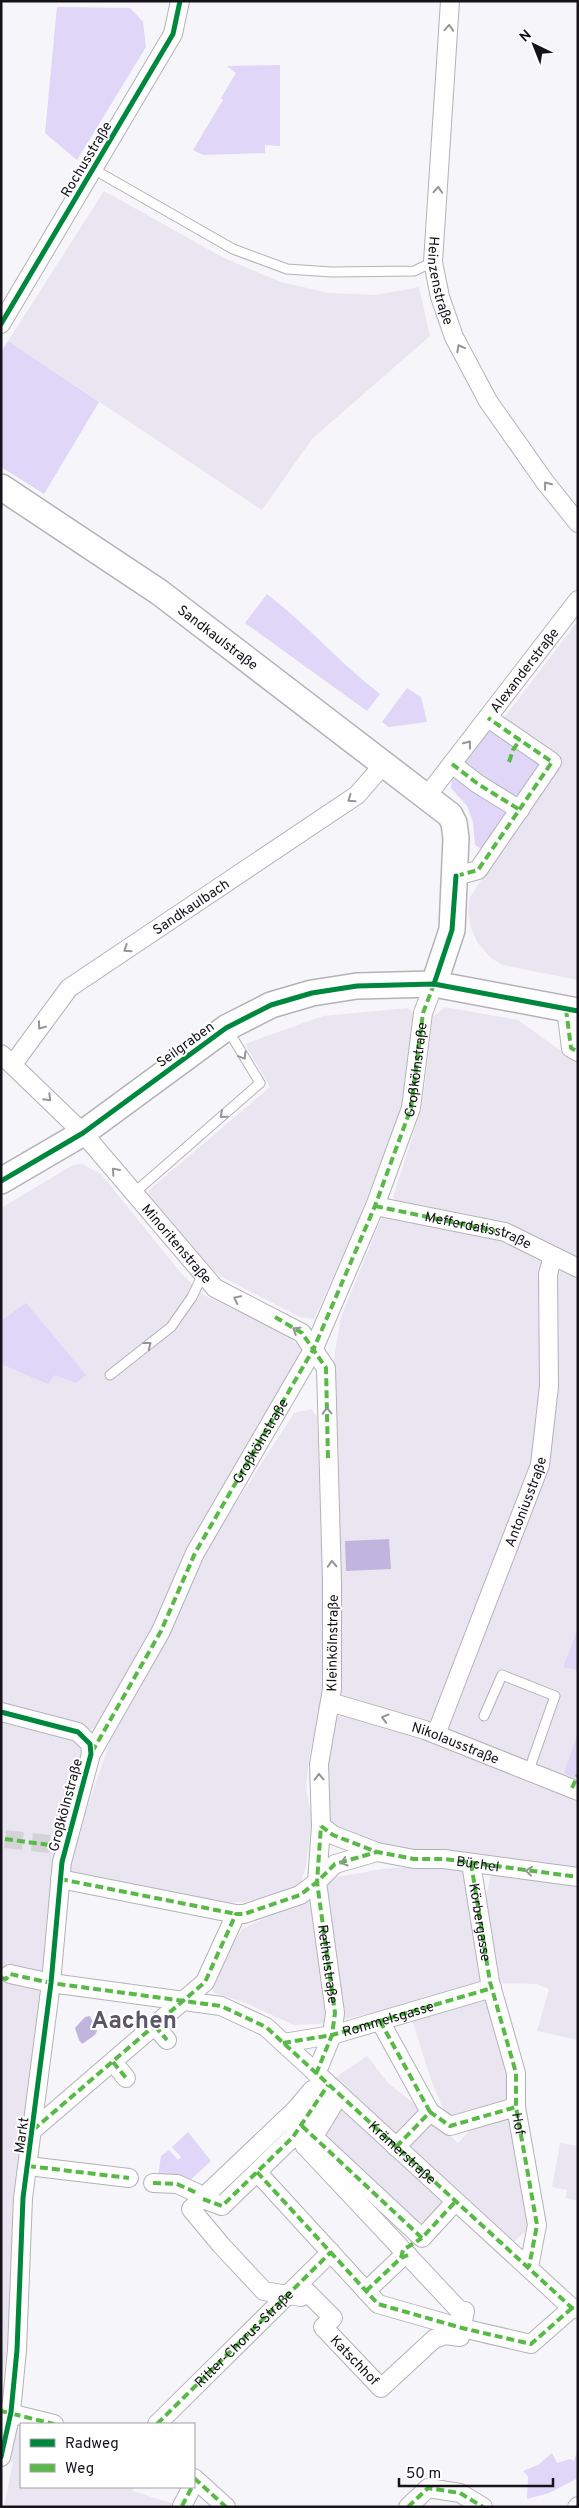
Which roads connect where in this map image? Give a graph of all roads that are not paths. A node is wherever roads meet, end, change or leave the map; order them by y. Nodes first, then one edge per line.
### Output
1 (180, 1) edge
2 (450, 1) edge
3 (93, 169) junction
4 (433, 262) junction
5 (1, 324) edge
6 (1, 487) edge
7 (578, 523) edge
8 (578, 600) edge
9 (488, 718) junction
10 (384, 764) junction
11 (452, 764) junction
12 (427, 796) junction
13 (520, 810) junction
14 (456, 876) junction
15 (434, 984) junction
16 (572, 1010) edge
17 (226, 1028) junction
18 (578, 1052) edge
19 (7, 1059) edge
20 (83, 1133) junction
21 (1, 1181) edge
22 (134, 1193) junction
23 (375, 1206) junction
24 (553, 1256) junction
25 (578, 1268) edge
26 (202, 1276) junction
27 (314, 1348) junction
28 (110, 1375) dead end
29 (330, 1702) junction
30 (1, 1712) edge
31 (484, 1716) dead end
32 (436, 1734) junction
33 (91, 1754) junction
34 (529, 1770) junction
35 (576, 1785) edge
36 (321, 1826) junction
37 (377, 1852) junction
38 (59, 1858) junction
39 (471, 1863) junction
40 (578, 1877) edge
41 (317, 1882) junction
42 (240, 1914) junction
43 (10, 1974) dead end
44 (52, 1984) junction
45 (491, 1985) junction
46 (184, 2000) junction
47 (380, 2021) junction
48 (154, 2026) junction
49 (332, 2035) junction
50 (167, 2040) dead end
51 (283, 2043) junction
52 (113, 2062) junction
53 (126, 2078) dead end
54 (327, 2086) junction
55 (516, 2107) junction
56 (430, 2112) junction
57 (33, 2130) junction
58 (308, 2131) junction
59 (396, 2147) junction
60 (28, 2166) junction
61 (257, 2172) junction
62 (128, 2178) dead end
63 (154, 2183) dead end
64 (200, 2196) junction
65 (455, 2202) junction
66 (422, 2238) junction
67 (331, 2252) junction
68 (404, 2254) junction
69 (529, 2267) junction
70 (366, 2291) junction
71 (289, 2295) junction
72 (575, 2308) edge
73 (462, 2328) junction
74 (6, 2412) edge
75 (50, 2423) edge
76 (158, 2423) edge
77 (1, 2457) edge
78 (195, 2483) edge
79 (191, 2488) edge
80 (181, 2506) edge
81 (226, 2507) edge
82 (408, 2507) edge
83 (483, 2507) edge

1 - 3 street, Rochusstraße
4 -> 2 street, Heinzenstraße
3 - 4 lane, Rochusstraße
3 - 5 street, Rochusstraße
7 -> 4 street, Heinzenstraße
6 - 10 street, Sandkaulstraße
8 - 9 street, Alexanderstraße
11 -> 9 street, Alexanderstraße
9 - 13 street, Alexanderstraße
10 - 12 street, Sandkaulstraße
10 -> 19 street, Sandkaulbach
11 - 12 street, Alexanderstraße
11 - 13 street
12 - 14 street
13 - 14 street, Alexanderstraße
14 - 15 street
15 - 16 street, Seilgraben
15 - 17 street, Seilgraben
15 - 23 street, Großkölnstraße
16 - 18 street
17 - 20 street, Seilgraben
17 -> 22 lane
19 -> 20 street
20 - 21 street, Seilgraben
22 -> 20 street, Minoritenstraße
22 - 26 street, Minoritenstraße
23 - 24 street, Mefferdatisstraße
23 - 27 street, Großkölnstraße
24 - 25 street, Mefferdatisstraße
24 - 32 street, Antoniusstraße
27 -> 26 street, Minoritenstraße
28 -> 26 lane
29 -> 27 street, Kleinkölnstraße
27 - 33 street, Großkölnstraße
32 -> 29 street, Nikolausstraße
36 -> 29 street, Kleinkölnstraße
30 - 33 street
31 - 34 lane
32 - 34 street, Nikolausstraße
33 - 38 street, Großkölnstraße
34 - 35 street, Nikolausstraße
36 - 37 street, Büchel
36 - 41 street
37 - 39 street, Büchel
37 -> 41 street, Büchel
38 - 42 street
38 - 44 street, Markt
40 -> 39 street, Büchel
39 - 45 street, Körbergasse
41 - 42 street, Büchel
41 - 49 street, Rethelstraße
42 - 46 street, Markt
43 - 44 street
44 - 46 street
44 - 57 street, Markt
45 - 47 street, Rommelsgasse
45 - 55 street, Hof
46 - 48 street, Markt
46 - 51 street, Krämerstraße
47 - 49 street, Rommelsgasse
47 - 56 street
48 - 50 street
48 - 52 street, Markt
49 - 51 street, Rommelsgasse
49 - 54 street, Rethelstraße
51 - 54 street, Krämerstraße
52 - 53 street
52 - 57 street, Markt
54 - 58 street
54 - 59 street, Krämerstraße
54 - 64 street, Katschhof
55 - 56 street
55 - 69 street, Hof
56 - 59 street
57 - 60 street, Markt
58 - 61 street
58 - 66 street
58 - 68 street
59 - 65 street, Krämerstraße
60 - 62 street, Markt
60 - 74 street, Markt
61 - 64 street
61 - 67 street
63 - 64 street
64 - 71 street, Katschhof
65 - 66 street
65 - 69 street, Krämerstraße
66 - 68 street
67 - 70 street
67 - 71 street, Ritter-Chorus-Straße
68 - 70 street
68 - 73 street
69 - 72 street, Krämerstraße
70 - 73 street
71 - 73 street, Katschhof
71 - 76 street, Ritter-Chorus-Straße
72 - 73 street
74 - 75 street
74 - 77 street, Markt
78 - 81 street
79 - 80 street
82 - 83 street

